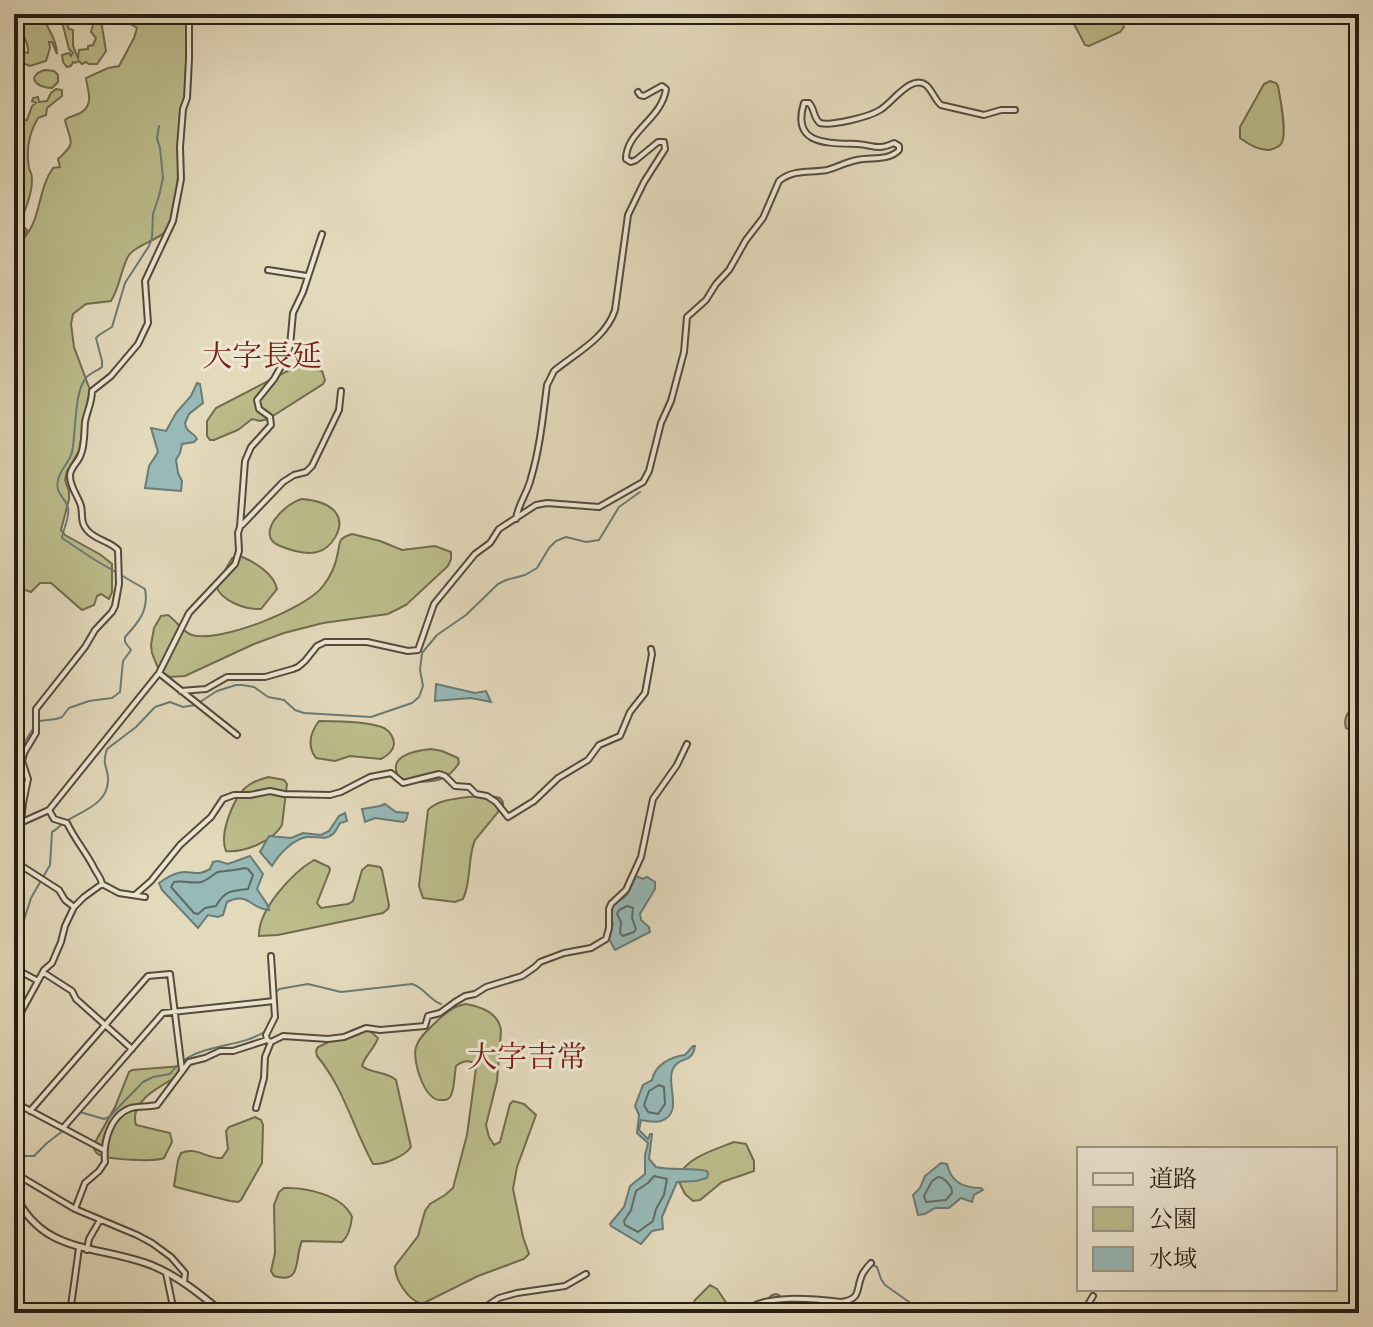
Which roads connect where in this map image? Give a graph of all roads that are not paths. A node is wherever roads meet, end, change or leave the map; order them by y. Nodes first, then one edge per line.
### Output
1 (189, 14) edge
2 (638, 92) dead end
3 (1015, 110) dead end
4 (322, 234) dead end
5 (268, 270) dead end
6 (307, 276) junction
7 (341, 391) dead end
8 (516, 519) junction
9 (240, 527) junction
10 (651, 649) dead end
11 (159, 673) junction
12 (181, 691) junction
13 (237, 735) dead end
14 (687, 744) dead end
15 (49, 810) junction
16 (17, 823) edge
17 (14, 848) edge
18 (14, 861) edge
19 (102, 884) junction
20 (135, 895) junction
21 (145, 897) dead end
22 (74, 907) junction
23 (271, 956) dead end
24 (14, 968) edge
25 (43, 972) junction
26 (38, 981) junction
27 (274, 1001) junction
28 (175, 1012) junction
29 (14, 1025) edge
30 (105, 1025) junction
31 (269, 1041) junction
32 (132, 1049) junction
33 (182, 1070) junction
34 (14, 1102) edge
35 (256, 1108) dead end
36 (30, 1111) junction
37 (63, 1128) junction
38 (104, 1150) junction
39 (14, 1176) edge
40 (14, 1193) edge
41 (75, 1209) junction
42 (100, 1220) junction
43 (79, 1248) junction
44 (87, 1250) junction
45 (871, 1263) dead end
46 (165, 1271) junction
47 (586, 1274) dead end
48 (184, 1282) junction
49 (1093, 1296) dead end
50 (70, 1313) edge
51 (177, 1313) edge
52 (223, 1313) edge
53 (476, 1313) edge
54 (743, 1313) edge
55 (1076, 1313) edge

1 - 16 street
2 - 8 street
3 - 8 street
4 - 6 street
5 - 6 street
6 - 9 street
7 - 9 street
8 - 12 street
9 - 11 street
10 - 20 street
11 - 12 street
11 - 15 street
12 - 13 street
14 - 31 street
15 - 16 street
15 - 19 street
16 - 17 street
18 - 22 street
19 - 20 street
19 - 22 street
20 - 21 street
22 - 25 street
23 - 27 street
24 - 26 street
25 - 26 street
25 - 30 street
26 - 29 street
27 - 28 street
27 - 31 street
28 - 30 street
28 - 32 street
28 - 33 street
30 - 32 street
30 - 36 street
31 - 33 street
31 - 35 street
32 - 37 street
33 - 38 street
34 - 36 street
36 - 37 street
37 - 38 street
38 - 41 street
39 - 41 street
40 - 43 street
41 - 42 street
42 - 44 street
42 - 48 street
43 - 44 street
43 - 50 street
44 - 46 street
45 - 54 street
46 - 48 street
46 - 51 street
47 - 53 street
48 - 52 street
49 - 55 street

